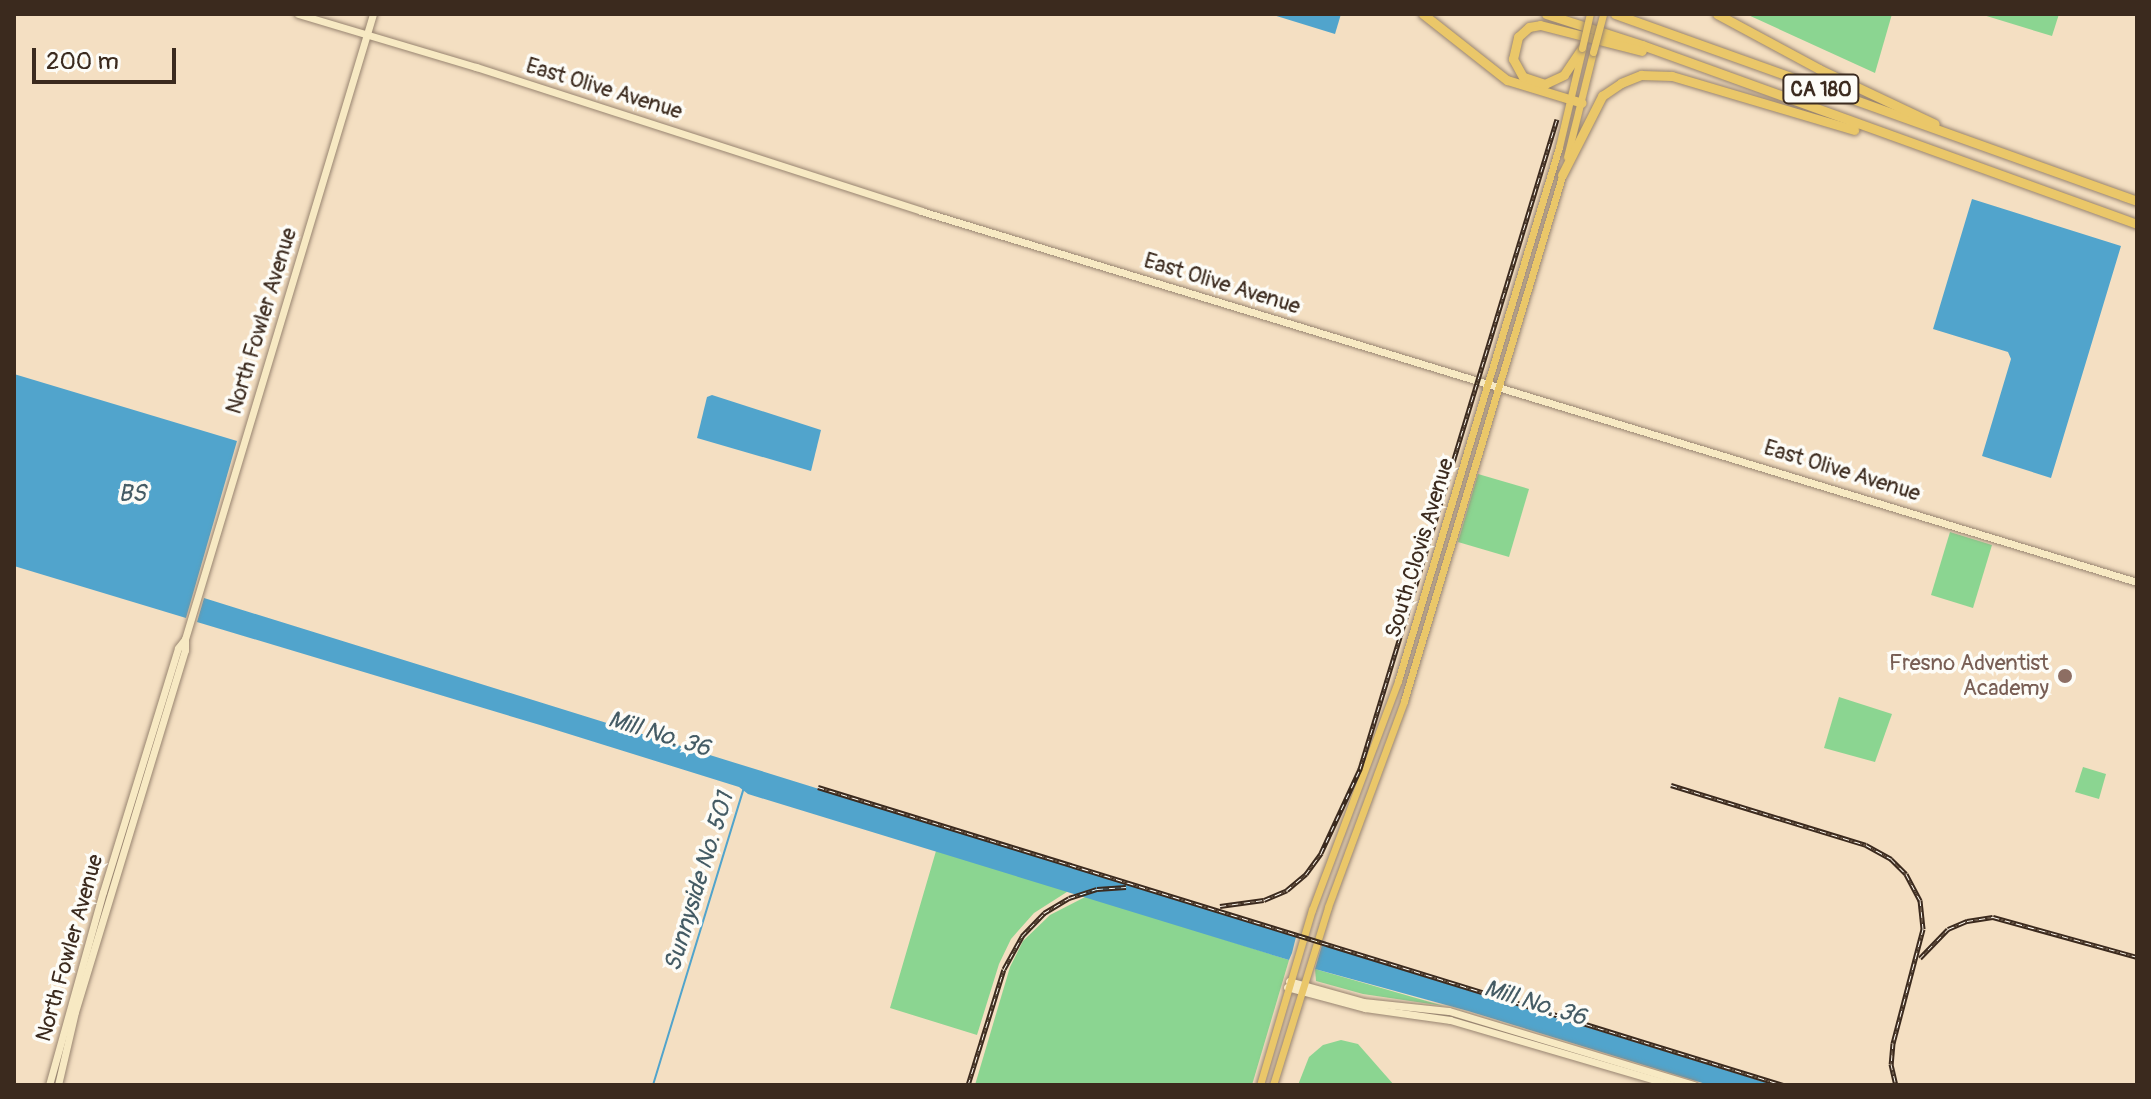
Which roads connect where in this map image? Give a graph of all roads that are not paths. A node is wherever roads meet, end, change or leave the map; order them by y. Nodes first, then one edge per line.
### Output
1 (298, 14) edge
2 (373, 14) edge
3 (1423, 14) edge
4 (1546, 14) edge
5 (1590, 14) edge
6 (1603, 14) edge
7 (1615, 14) edge
8 (1717, 14) edge
9 (367, 34) junction
10 (1582, 48) junction
11 (1722, 75) junction
12 (1577, 102) junction
13 (1559, 147) junction
14 (1938, 155) junction
15 (2026, 163) junction
16 (1562, 175) junction
17 (2137, 201) edge
18 (1548, 223) junction
19 (2137, 224) edge
20 (1488, 384) junction
21 (1499, 388) junction
22 (2137, 582) edge
23 (185, 639) junction
24 (148, 747) junction
25 (139, 801) junction
26 (1288, 984) junction
27 (1303, 988) junction
28 (1420, 1015) junction
29 (1482, 1020) junction
30 (49, 1085) edge
31 (58, 1085) edge
32 (1260, 1085) edge
33 (1273, 1085) edge
34 (1673, 1085) edge
35 (1694, 1085) edge

1 - 9 main road, East Olive Avenue
2 - 9 main road, North Fowler Avenue
3 - 12 highway
4 - 11 highway, CA 180
5 - 10 main road, South Clovis Avenue, bridge
6 - 12 main road, South Clovis Avenue, bridge
7 - 15 highway, CA 180
8 - 15 highway
9 - 20 main road, East Olive Avenue
9 - 23 main road, North Fowler Avenue
10 - 11 highway
10 - 12 main road, South Clovis Avenue
11 - 14 highway, CA 180
12 - 13 main road, South Clovis Avenue
12 - 16 main road, South Clovis Avenue
13 - 18 main road
13 - 20 main road, South Clovis Avenue
14 - 16 highway
14 - 19 highway, CA 180
15 - 17 highway, CA 180
16 - 18 main road, South Clovis Avenue
18 - 21 main road, South Clovis Avenue
20 - 21 main road, East Olive Avenue
20 - 26 main road, South Clovis Avenue
21 - 22 main road, East Olive Avenue
21 - 27 main road, South Clovis Avenue
23 - 24 main road, North Fowler Avenue
23 - 25 main road, North Fowler Avenue
24 - 25 main road
24 - 30 main road, North Fowler Avenue
25 - 31 main road, North Fowler Avenue
26 - 27 main road
26 - 32 main road, South Clovis Avenue
27 - 28 main road
27 - 29 main road
27 - 33 main road, South Clovis Avenue
28 - 29 main road
28 - 34 main road
29 - 35 main road

